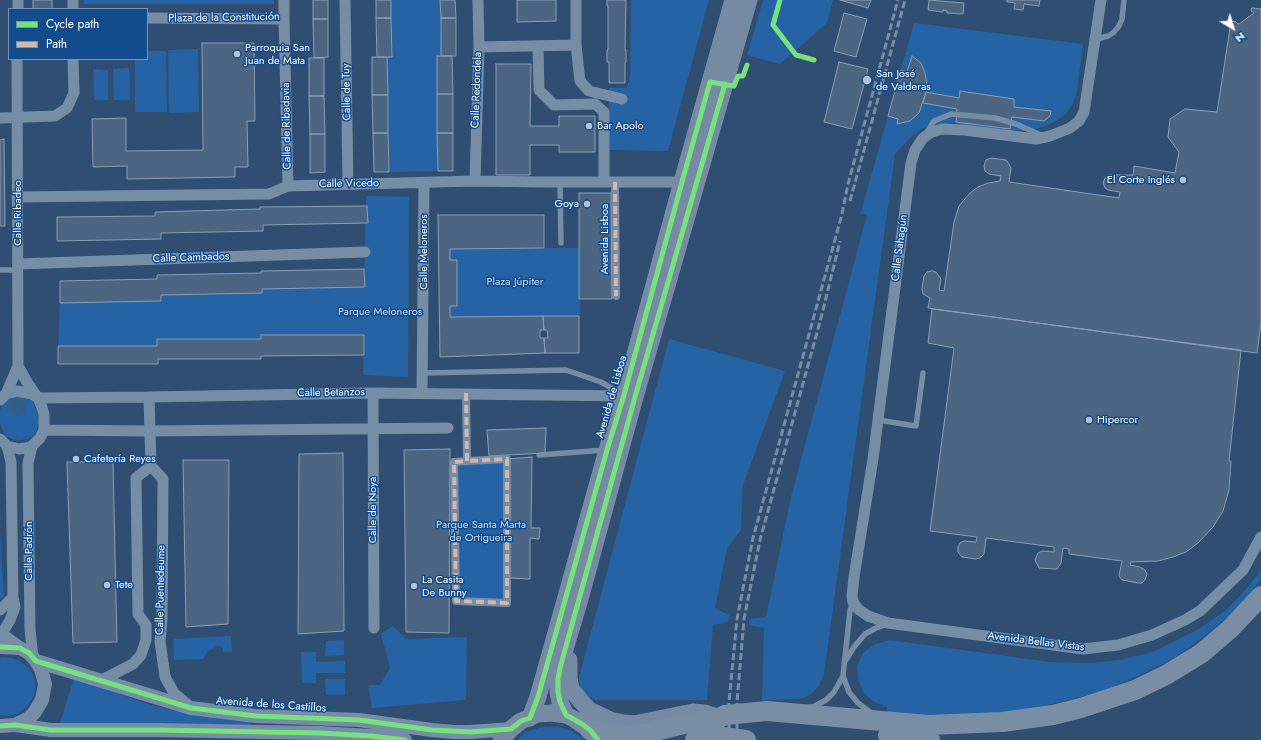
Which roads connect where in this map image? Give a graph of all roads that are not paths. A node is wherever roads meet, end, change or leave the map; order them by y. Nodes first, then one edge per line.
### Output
1 (284, 0) edge
2 (345, 0) edge
3 (478, 0) edge
4 (576, 0) edge
5 (733, 0) edge
6 (749, 0) edge
7 (1102, 0) edge
8 (1124, 0) edge
9 (148, 18) edge
10 (284, 19) junction
11 (1096, 39) junction
12 (576, 45) junction
13 (538, 46) junction
14 (479, 47) junction
15 (17, 60) edge
16 (74, 60) edge
17 (622, 99) dead end
18 (0, 118) edge
19 (17, 118) junction
20 (475, 181) junction
21 (560, 182) junction
22 (610, 182) junction
23 (682, 182) junction
24 (424, 183) junction
25 (348, 184) junction
26 (288, 186) junction
27 (18, 197) junction
28 (561, 243) dead end
29 (365, 252) dead end
30 (18, 267) junction
31 (0, 270) edge
32 (616, 296) dead end
33 (18, 366) junction
34 (423, 373) junction
35 (923, 373) dead end
36 (373, 392) junction
37 (422, 393) junction
38 (466, 393) junction
39 (630, 396) junction
40 (3, 397) edge
41 (149, 397) junction
42 (38, 398) junction
43 (878, 420) junction
44 (448, 428) dead end
45 (373, 429) junction
46 (44, 430) junction
47 (150, 431) junction
48 (4, 442) edge
49 (32, 446) junction
50 (607, 450) junction
51 (539, 455) dead end
52 (467, 461) junction
53 (151, 466) junction
54 (1261, 537) edge
55 (1261, 596) edge
56 (13, 597) junction
57 (580, 599) junction
58 (853, 602) junction
59 (0, 610) edge
60 (162, 619) junction
61 (888, 623) junction
62 (146, 625) junction
63 (374, 628) dead end
64 (0, 638) edge
65 (34, 659) junction
66 (844, 662) junction
67 (843, 676) junction
68 (100, 681) junction
69 (191, 708) junction
70 (767, 712) junction
71 (566, 715) junction
72 (530, 718) junction
73 (719, 718) junction
74 (894, 722) junction
75 (15, 725) junction
76 (0, 726) edge
77 (506, 734) edge
78 (594, 735) edge
79 (405, 740) edge
80 (695, 740) edge
81 (746, 740) edge
82 (930, 740) edge

1 - 10 street, Plaza de la Constitución
2 - 25 street, Calle de Tuy
3 - 14 street, Calle Redondela
4 - 12 street
5 - 23 main road, Avenida de Lisboa
6 - 39 main road, Avenida de Lisboa
7 - 11 street, Calle Sahagún
8 - 11 lane
9 - 10 street, Plaza de la Constitución
10 - 26 street, Calle de Ribadavia
11 - 43 street, Calle Sahagún
12 - 13 street
12 - 17 street
13 - 14 street
13 - 22 street
14 - 20 street, Calle Redondela
15 - 19 street, Calle Ribadeo
16 - 19 street
18 - 19 street
19 - 27 street, Calle Ribadeo
20 - 21 street, Calle Vicedo
20 - 24 street, Calle Vicedo
21 - 22 street, Calle Vicedo
21 - 28 lane
22 - 23 street, Calle Vicedo
22 - 32 street, Avenida Lisboa
23 - 39 main road, Avenida de Lisboa
24 - 25 street, Calle Vicedo
24 - 34 street, Calle Meloneros
25 - 26 street, Calle Vicedo
26 - 27 street, Calle Vicedo
27 - 30 street, Calle Ribadeo
29 - 30 street, Calle Cambados
30 - 31 lane
30 - 33 street, Calle Ribadeo
33 - 40 street, Calle Ribadeo
33 - 42 street, Calle Ribadeo
34 - 37 street, Calle Meloneros
34 - 39 lane
35 - 43 lane
36 - 37 street, Calle Betanzos
36 - 41 street, Calle Betanzos
36 - 45 street, Calle de Noya
37 - 38 street, Calle Betanzos
38 - 39 street, Calle Betanzos
38 - 52 street
39 - 50 main road, Avenida de Lisboa
39 - 57 main road, Avenida de Lisboa
40 - 42 street, Calle Betanzos
41 - 42 street, Calle Betanzos
41 - 47 street
42 - 46 street, Calle Ribadeo
43 - 58 street, Calle Sahagún
44 - 45 street
45 - 47 street
45 - 63 street, Calle de Noya
46 - 47 street
46 - 49 street
47 - 53 street
48 - 49 street
48 - 56 street, Calle Padrón
49 - 65 street, Calle Padrón
50 - 51 lane
50 - 72 main road, Avenida de Lisboa
52 - 52 street
53 - 60 street, Calle Puentedeume
53 - 62 street, Calle Puentedeume
54 - 61 street, Avenida Bellas Vistas
55 - 74 highway
56 - 59 street
56 - 64 street, Calle Padrón
57 - 71 main road, Avenida de Lisboa
57 - 73 main road
58 - 61 street
58 - 66 lane
60 - 62 street
60 - 69 street, Calle Puentedeume
61 - 66 lane
62 - 68 street, Calle Puentedeume
64 - 65 street
65 - 68 street, Avenida de los Castillos
65 - 75 street
66 - 67 lane
67 - 70 lane
67 - 74 lane
68 - 69 street, Avenida de los Castillos
69 - 77 street, Avenida de los Castillos
70 - 73 highway
70 - 74 highway
71 - 72 main road
71 - 78 main road
72 - 77 main road
73 - 78 highway
73 - 82 highway
75 - 76 street
75 - 79 street
80 - 81 highway

